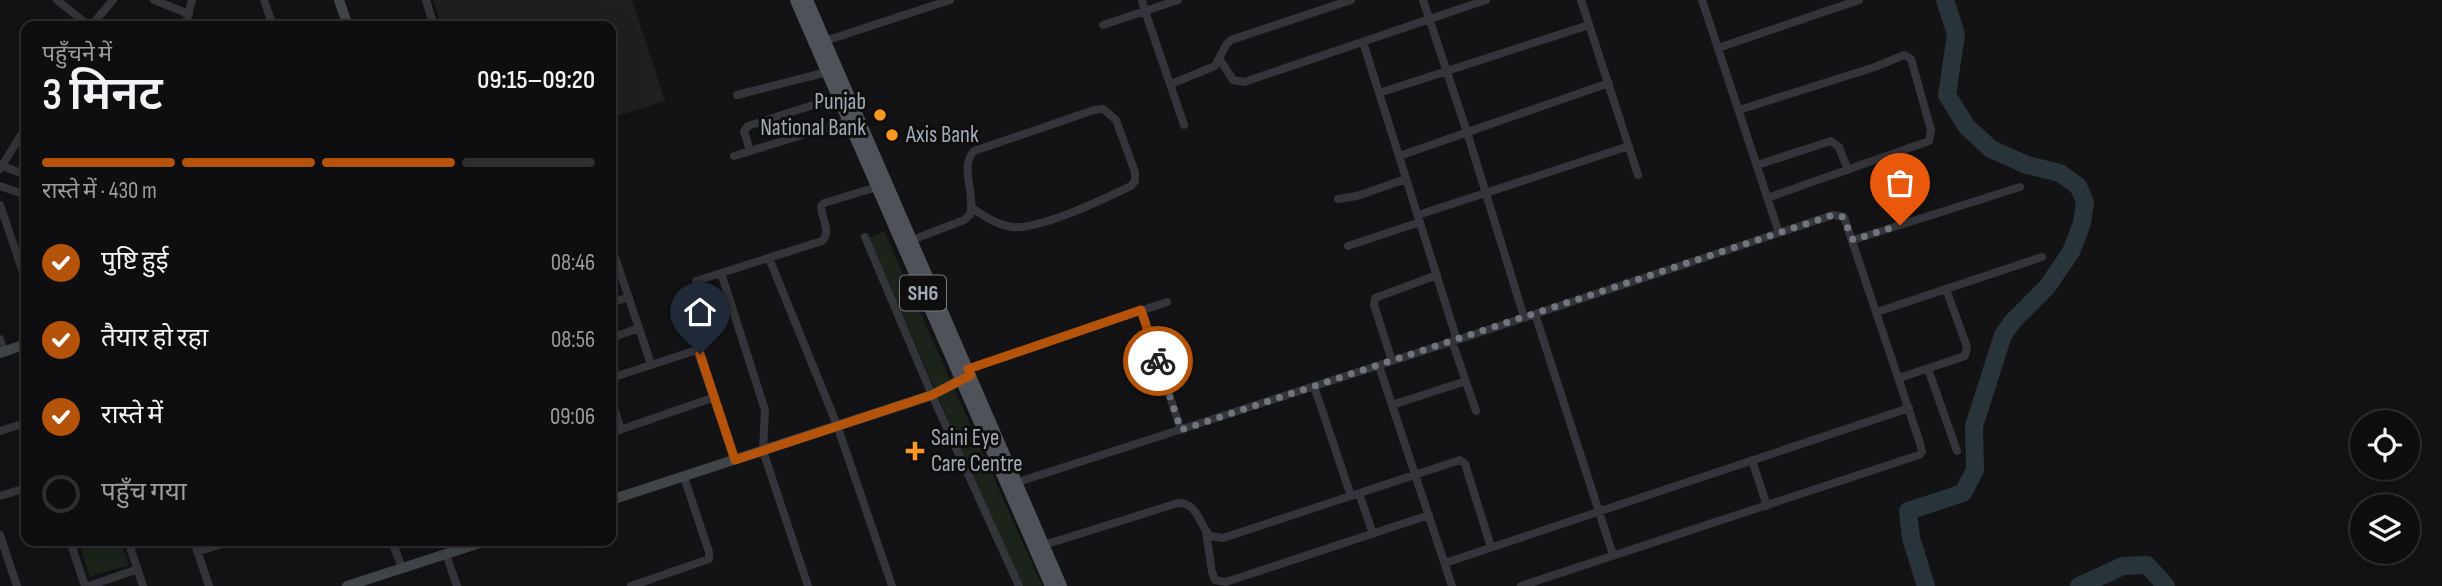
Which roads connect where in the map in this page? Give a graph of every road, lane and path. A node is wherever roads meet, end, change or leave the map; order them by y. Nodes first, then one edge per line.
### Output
1 (57, 0) edge
2 (113, 0) edge
3 (153, 0) edge
4 (192, 0) edge
5 (264, 0) edge
6 (339, 0) edge
7 (426, 0) edge
8 (796, 0) edge
9 (807, 0) edge
10 (950, 0) edge
11 (1142, 0) edge
12 (1178, 0) edge
13 (1351, 0) edge
14 (1423, 0) edge
15 (1486, 0) edge
16 (1581, 0) edge
17 (1702, 0) edge
18 (1859, 0) edge
19 (1146, 11) junction
20 (189, 14) junction
21 (1430, 19) junction
22 (84, 21) edge
23 (94, 21) edge
24 (187, 21) edge
25 (271, 21) edge
26 (346, 21) edge
27 (432, 21) edge
28 (1103, 25) dead end
29 (1589, 25) junction
30 (825, 41) junction
31 (1363, 42) junction
32 (1718, 48) junction
33 (1220, 60) junction
34 (1447, 71) junction
35 (827, 72) junction
36 (1609, 83) junction
37 (1171, 84) junction
38 (1379, 93) junction
39 (737, 95) dead end
40 (838, 97) junction
41 (1739, 110) junction
42 (848, 121) junction
43 (1184, 125) dead end
44 (1468, 132) junction
45 (21, 135) edge
46 (1629, 146) junction
47 (750, 151) junction
48 (734, 156) dead end
49 (1399, 156) junction
50 (1757, 166) junction
51 (1, 167) edge
52 (1848, 170) junction
53 (21, 173) edge
54 (1639, 175) dead end
55 (1406, 179) junction
56 (0, 186) edge
57 (877, 187) junction
58 (2020, 187) dead end
59 (1486, 192) junction
60 (21, 193) edge
61 (1767, 198) junction
62 (1338, 200) dead end
63 (0, 205) edge
64 (972, 208) junction
65 (1419, 218) junction
66 (5, 232) edge
67 (1779, 233) junction
68 (865, 237) dead end
69 (912, 240) junction
70 (1853, 240) junction
71 (1348, 246) dead end
72 (2042, 257) dead end
73 (769, 258) junction
74 (21, 269) edge
75 (616, 269) edge
76 (721, 273) junction
77 (1437, 275) junction
78 (696, 281) dead end
79 (1946, 289) junction
80 (629, 298) junction
81 (616, 302) edge
82 (1167, 302) dead end
83 (1141, 310) junction
84 (1877, 312) junction
85 (1535, 314) junction
86 (1524, 317) junction
87 (639, 328) junction
88 (616, 336) edge
89 (0, 339) edge
90 (1455, 341) junction
91 (21, 346) edge
92 (2, 352) edge
93 (1392, 360) junction
94 (651, 365) junction
95 (1379, 366) junction
96 (1928, 369) junction
97 (967, 374) junction
98 (616, 376) edge
99 (1899, 378) junction
100 (1466, 381) junction
101 (1314, 386) junction
102 (932, 395) junction
103 (715, 397) junction
104 (1392, 405) junction
105 (1909, 408) junction
106 (1476, 411) dead end
107 (616, 414) edge
108 (21, 425) edge
109 (836, 425) junction
110 (621, 429) junction
111 (1181, 430) junction
112 (0, 431) edge
113 (616, 431) edge
114 (763, 451) junction
115 (1957, 451) dead end
116 (735, 460) junction
117 (1752, 460) junction
118 (1415, 475) junction
119 (684, 477) junction
120 (1018, 482) junction
121 (21, 490) edge
122 (1355, 495) junction
123 (0, 496) edge
124 (616, 498) edge
125 (1767, 506) junction
126 (1599, 511) junction
127 (1429, 515) junction
128 (1206, 532) junction
129 (1373, 534) junction
130 (0, 535) edge
131 (1044, 545) junction
132 (72, 546) edge
133 (130, 546) edge
134 (195, 546) edge
135 (216, 546) edge
136 (394, 546) edge
137 (471, 546) edge
138 (1491, 547) junction
139 (197, 552) junction
140 (446, 554) junction
141 (1613, 555) junction
142 (1445, 563) junction
143 (401, 568) junction
144 (138, 569) junction
145 (364, 583) edge
146 (17, 586) edge
147 (87, 586) edge
148 (143, 586) edge
149 (209, 586) edge
150 (346, 586) edge
151 (457, 586) edge
152 (631, 586) edge
153 (808, 586) edge
154 (892, 586) edge
155 (1018, 586) edge
156 (1051, 586) edge
157 (1061, 586) edge
158 (1452, 586) edge
159 (1521, 586) edge

1 - 22 street
2 - 23 street
3 - 20 street
4 - 20 street
5 - 25 street
6 - 26 street
7 - 27 street
8 - 35 main road, SH6
9 - 30 main road, SH6
10 - 30 street
11 - 19 street
12 - 19 street
13 - 33 street
14 - 21 street
15 - 21 street
16 - 29 street
17 - 32 street
18 - 32 street
19 - 28 street
19 - 37 street
20 - 24 street
21 - 31 street
21 - 34 street
29 - 34 street
29 - 36 street
30 - 69 main road, SH6
31 - 33 street
31 - 38 street
32 - 41 street
33 - 37 street
34 - 38 street
34 - 44 street
35 - 39 street
35 - 40 main road, SH6
36 - 44 street
36 - 46 street
37 - 43 street
38 - 49 street
40 - 42 main road, SH6
40 - 47 street
41 - 50 street
41 - 52 street
42 - 47 street
42 - 57 main road, SH6
44 - 49 street
44 - 59 street
45 - 51 street
46 - 54 street
46 - 59 street
47 - 48 street
49 - 55 street
50 - 52 street
50 - 61 street
51 - 53 street
52 - 61 street
55 - 62 street
55 - 65 street
56 - 60 street
57 - 73 street
57 - 97 main road, SH6
58 - 70 street
59 - 65 street
59 - 86 street
61 - 67 street
63 - 66 street
64 - 64 street
64 - 69 street
65 - 71 street
65 - 77 street
66 - 74 street
67 - 70 street
67 - 85 street
68 - 102 street
69 - 97 main road, SH6
70 - 84 street
72 - 79 street
73 - 76 street
73 - 109 street
75 - 80 street
76 - 78 street
76 - 114 street
77 - 90 street
77 - 93 street
79 - 84 street
79 - 96 street
80 - 81 street
80 - 87 street
82 - 83 street
83 - 97 street
83 - 111 street
84 - 99 street
85 - 86 street
85 - 126 street
86 - 90 street
87 - 88 street
87 - 94 street
89 - 92 street
90 - 93 street
90 - 100 street
91 - 92 street
93 - 95 street
94 - 98 street
94 - 103 street
95 - 101 street
95 - 104 street
96 - 99 street
96 - 115 street
97 - 102 street
97 - 120 main road, SH6
97 - 156 main road, SH6
99 - 105 street
100 - 104 street
100 - 106 street
101 - 111 street
101 - 122 street
102 - 109 street
102 - 155 street
103 - 110 street
103 - 116 street
104 - 118 street
105 - 117 street
105 - 125 street
107 - 110 street
108 - 112 street
109 - 114 street
109 - 154 street
110 - 113 street
111 - 120 street
114 - 116 street
114 - 153 street
116 - 119 street
117 - 125 street
117 - 126 street
118 - 122 street
118 - 127 street
118 - 138 street
119 - 124 street
119 - 152 street
120 - 131 main road, SH6
121 - 123 street
122 - 128 street
122 - 129 street
125 - 141 street
126 - 138 street
126 - 141 street
127 - 129 street
127 - 142 street
128 - 129 street
128 - 131 street
130 - 146 street
131 - 157 main road, SH6
132 - 147 street
133 - 144 street
134 - 139 street
135 - 139 street
136 - 143 street
137 - 140 street
138 - 142 street
139 - 149 street
140 - 143 street
140 - 151 street
141 - 159 street
142 - 158 street
143 - 145 street
144 - 147 street
144 - 148 street
145 - 150 street

